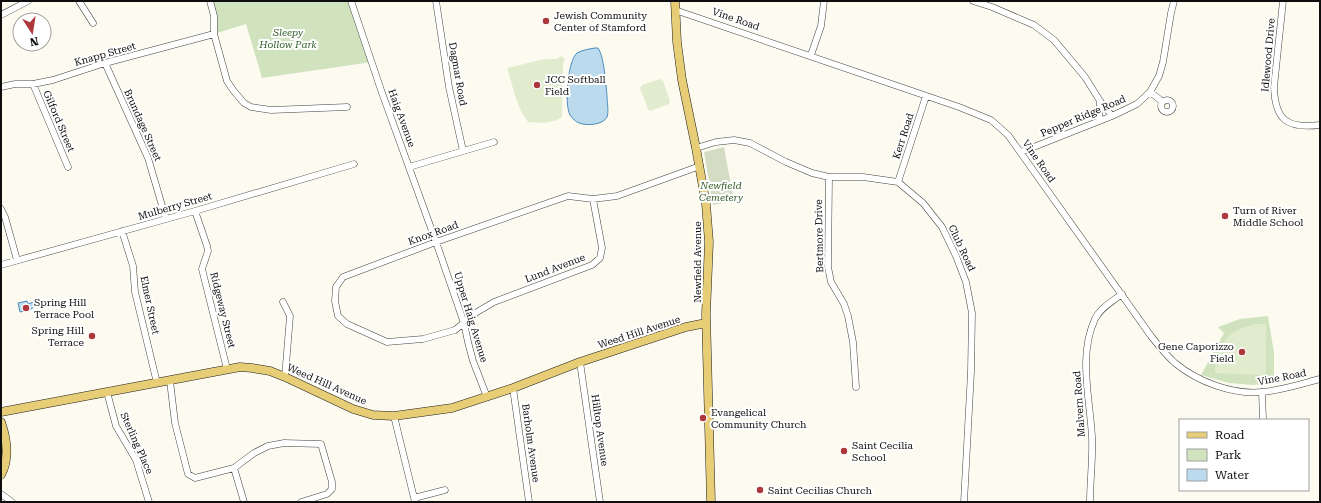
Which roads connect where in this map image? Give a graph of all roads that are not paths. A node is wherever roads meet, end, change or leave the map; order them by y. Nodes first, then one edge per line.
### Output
1 (28, 1) edge
2 (79, 1) edge
3 (210, 1) edge
4 (351, 1) edge
5 (436, 1) edge
6 (824, 1) edge
7 (974, 1) edge
8 (1174, 1) edge
9 (1284, 1) edge
10 (675, 5) edge
11 (1, 15) edge
12 (93, 23) dead end
13 (214, 34) junction
14 (811, 55) junction
15 (104, 63) junction
16 (33, 84) junction
17 (1, 87) edge
18 (1150, 92) junction
19 (926, 96) junction
20 (1100, 101) junction
21 (1163, 102) dead end
22 (347, 107) dead end
23 (1112, 116) junction
24 (1099, 121) junction
25 (1320, 126) edge
26 (494, 142) dead end
27 (696, 148) junction
28 (463, 150) junction
29 (1021, 152) junction
30 (354, 164) dead end
31 (700, 166) junction
32 (68, 167) dead end
33 (409, 167) junction
34 (829, 177) junction
35 (898, 182) junction
36 (594, 199) junction
37 (1, 210) edge
38 (195, 211) junction
39 (166, 219) junction
40 (122, 231) junction
41 (436, 242) junction
42 (17, 260) junction
43 (1, 265) edge
44 (1122, 294) junction
45 (283, 302) dead end
46 (464, 323) junction
47 (706, 323) junction
48 (580, 362) junction
49 (227, 369) junction
50 (285, 377) junction
51 (1320, 379) edge
52 (170, 381) junction
53 (157, 383) junction
54 (856, 387) dead end
55 (513, 388) junction
56 (107, 392) junction
57 (1262, 392) junction
58 (487, 397) junction
59 (1, 412) edge
60 (394, 416) junction
61 (1263, 419) edge
62 (1, 422) edge
63 (234, 468) junction
64 (1, 475) edge
65 (444, 490) dead end
66 (1, 494) edge
67 (415, 500) edge
68 (12, 502) edge
69 (149, 502) edge
70 (244, 502) edge
71 (302, 502) edge
72 (529, 502) edge
73 (600, 502) edge
74 (711, 502) edge
75 (964, 502) edge
76 (1090, 502) edge

1 - 11 street
2 - 12 street
3 - 13 street
4 - 33 street, Haig Avenue
5 - 28 street, Dagmar Road
6 - 14 street
7 - 20 street
8 - 18 street, Pepper Ridge Road
9 - 25 street, Idlewood Drive
10 - 14 street, Vine Road
10 - 27 main road, Newfield Avenue
13 - 15 street, Knapp Street
13 - 22 street
14 - 19 street, Vine Road
15 - 16 street, Knapp Street
15 - 39 street, Brundage Street
16 - 17 street, Knapp Street
16 - 32 street, Gilford Street
18 - 21 street
18 - 23 street, Pepper Ridge Road
19 - 29 street, Vine Road
19 - 35 street, Kerr Road
20 - 23 street
20 - 24 street
23 - 24 street, Pepper Ridge Road
24 - 29 street, Pepper Ridge Road
26 - 28 street
27 - 31 main road, Newfield Avenue
27 - 34 street
28 - 33 street
29 - 44 street, Vine Road
30 - 38 street, Mulberry Street
31 - 36 street, Knox Road
31 - 47 main road, Newfield Avenue
33 - 41 street, Haig Avenue
34 - 35 street
34 - 54 street, Bertmore Drive
35 - 75 street, Club Road
36 - 41 street, Knox Road
36 - 46 street, Lund Avenue
37 - 42 street
38 - 39 street, Mulberry Street
38 - 49 street, Ridgeway Street
39 - 40 street, Mulberry Street
40 - 42 street, Mulberry Street
40 - 53 street, Elmer Street
41 - 46 street, Upper Haig Avenue
41 - 46 street, Knox Road
42 - 43 street, Mulberry Street
44 - 57 street, Vine Road
44 - 76 street, Malvern Road
45 - 50 street
46 - 58 street, Upper Haig Avenue
47 - 48 main road, Weed Hill Avenue
47 - 74 main road, Newfield Avenue
48 - 55 main road, Weed Hill Avenue
48 - 73 street, Hilltop Avenue
49 - 50 main road, Weed Hill Avenue
49 - 52 main road, Weed Hill Avenue
50 - 60 main road, Weed Hill Avenue
51 - 57 street, Vine Road
52 - 53 main road, Weed Hill Avenue
52 - 63 street
53 - 56 main road, Weed Hill Avenue
55 - 58 main road, Weed Hill Avenue
55 - 72 street, Barholm Avenue
56 - 59 main road, Weed Hill Avenue
56 - 69 street, Sterling Place
57 - 61 street
58 - 60 main road, Weed Hill Avenue
60 - 67 street
62 - 64 main road
63 - 70 street
63 - 71 street
65 - 67 street
66 - 68 street

